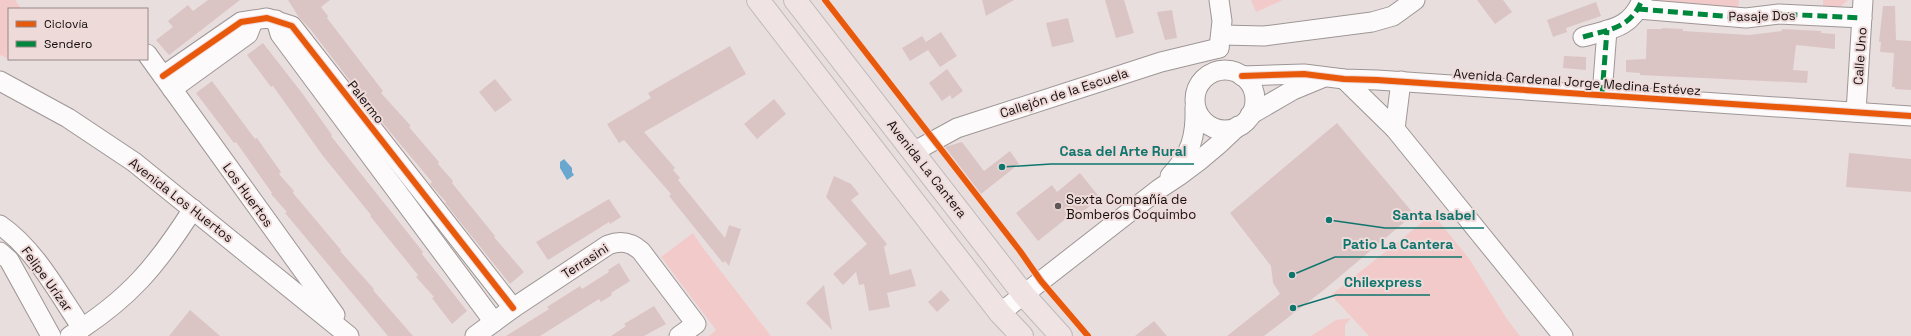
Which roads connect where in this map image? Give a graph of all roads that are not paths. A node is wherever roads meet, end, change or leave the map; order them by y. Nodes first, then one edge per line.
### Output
1 (758, 0) edge
2 (796, 0) edge
3 (1218, 0) edge
4 (1415, 0) edge
5 (1640, 5) edge
6 (1863, 9) edge
7 (276, 20) junction
8 (1607, 30) junction
9 (1583, 37) dead end
10 (1220, 42) junction
11 (148, 55) edge
12 (1237, 73) junction
13 (1204, 77) junction
14 (1336, 77) junction
15 (0, 81) edge
16 (1401, 81) junction
17 (168, 82) junction
18 (1602, 95) junction
19 (1195, 107) junction
20 (1856, 112) junction
21 (1911, 116) edge
22 (1244, 121) junction
23 (1395, 129) junction
24 (914, 152) junction
25 (1158, 189) junction
26 (193, 209) junction
27 (3, 232) edge
28 (0, 252) edge
29 (1024, 295) junction
30 (513, 308) junction
31 (1000, 313) junction
32 (494, 322) junction
33 (76, 332) edge
34 (51, 336) edge
35 (349, 336) edge
36 (476, 336) edge
37 (679, 336) edge
38 (1022, 336) edge
39 (1061, 336) edge
40 (1563, 336) edge

1 - 31 highway
2 - 24 highway, Avenida La Cantera
3 - 10 street
4 - 10 street, Callejón de la Escuela
5 - 6 street, Pasaje Dos
5 - 8 street
6 - 20 street, Calle Uno
7 - 17 street, Palermo
7 - 30 street, Palermo
7 - 32 street
8 - 9 street
8 - 18 street
10 - 12 street
10 - 13 street, Avenida Cardenal Jorge Medina Estévez
10 - 24 street, Callejón de la Escuela
11 - 17 street, Los Huertos
12 - 13 street, Avenida Cardenal Jorge Medina Estévez
12 - 14 street, Avenida Cardenal Jorge Medina Estévez
12 - 22 street
13 - 19 street, Avenida Cardenal Jorge Medina Estévez
14 - 16 street, Avenida Cardenal Jorge Medina Estévez
14 - 22 street, Avenida Cardenal Jorge Medina Estévez
14 - 23 street
15 - 26 street, Avenida Los Huertos
16 - 18 street, Avenida Cardenal Jorge Medina Estévez
16 - 23 street
17 - 35 street, Los Huertos
18 - 20 street, Avenida Cardenal Jorge Medina Estévez
19 - 22 street, Avenida Cardenal Jorge Medina Estévez
19 - 25 street, Avenida Cardenal Jorge Medina Estévez
20 - 21 street, Avenida Cardenal Jorge Medina Estévez
22 - 25 street, Avenida Cardenal Jorge Medina Estévez
23 - 40 street
24 - 29 highway, Avenida La Cantera
25 - 29 street, Avenida Cardenal Jorge Medina Estévez
26 - 33 street
26 - 35 street, Avenida Los Huertos
27 - 33 street, Felipe Urízar
28 - 34 street, Felipe Urízar
29 - 31 street, Avenida Cardenal Jorge Medina Estévez
29 - 39 highway, Avenida La Cantera
30 - 32 street, Terrasini
30 - 37 street, Terrasini
31 - 38 highway
32 - 36 street, Terrasini

